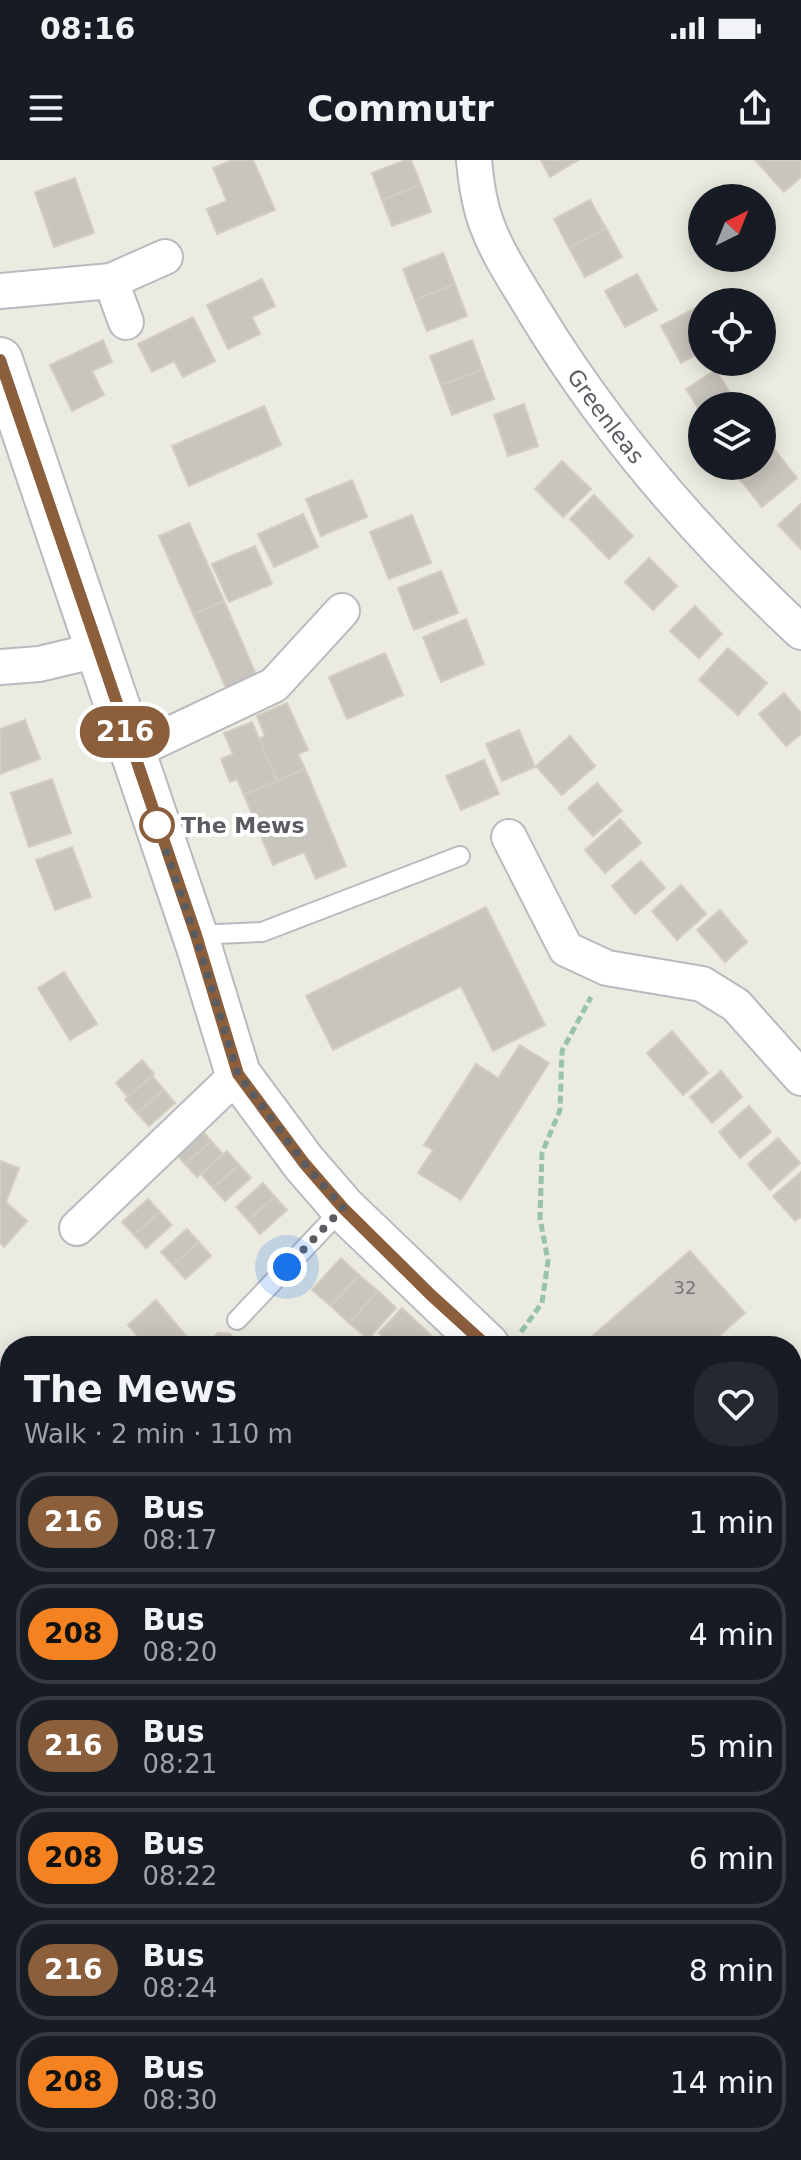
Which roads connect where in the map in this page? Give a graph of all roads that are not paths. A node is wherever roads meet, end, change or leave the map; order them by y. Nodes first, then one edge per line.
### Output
1 (474, 160) edge
2 (165, 257) dead end
3 (111, 281) junction
4 (0, 291) edge
5 (126, 322) dead end
6 (0, 360) edge
7 (342, 611) dead end
8 (801, 632) edge
9 (98, 650) junction
10 (0, 667) edge
11 (132, 752) junction
12 (509, 837) dead end
13 (460, 856) dead end
14 (196, 935) junction
15 (238, 1074) junction
16 (801, 1078) edge
17 (343, 1208) junction
18 (77, 1228) dead end
19 (237, 1320) dead end
20 (495, 1336) edge

1 - 8 street, Greenleas
2 - 3 street
3 - 4 street
3 - 5 street
6 - 9 street
7 - 11 street
9 - 10 street
9 - 11 street
11 - 14 street
12 - 16 street
13 - 14 lane
14 - 15 street
15 - 17 street
15 - 18 street
17 - 19 lane
17 - 20 street

